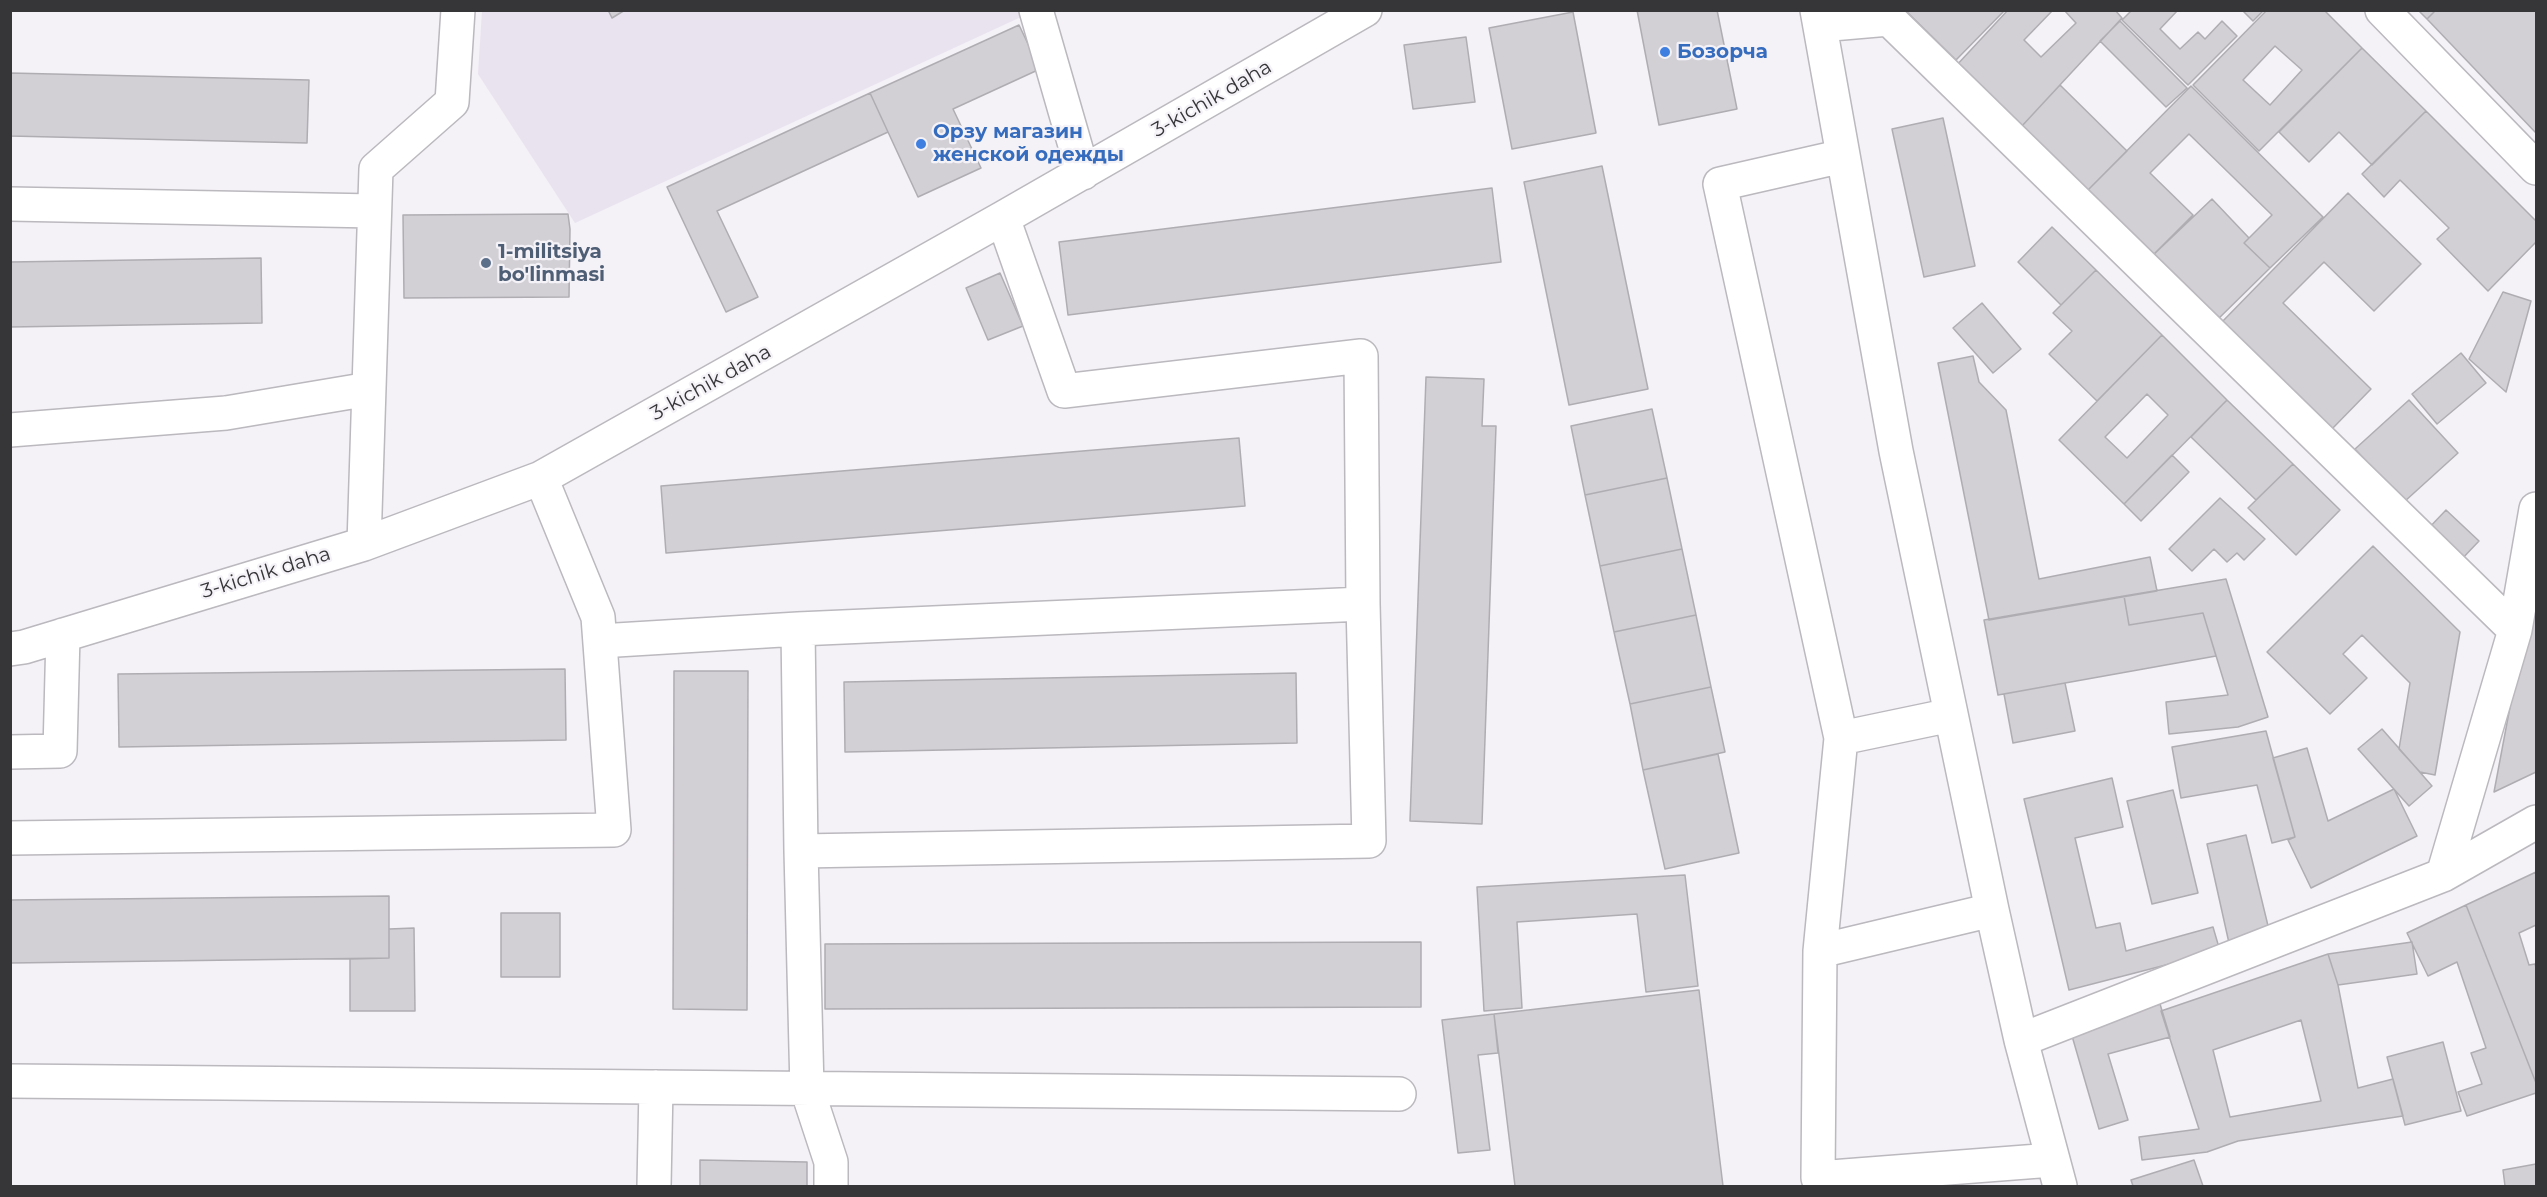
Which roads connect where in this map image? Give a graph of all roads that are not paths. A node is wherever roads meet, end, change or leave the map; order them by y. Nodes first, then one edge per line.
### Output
1 (458, 10) edge
2 (1036, 10) edge
3 (1365, 10) edge
4 (2382, 10) edge
5 (1818, 18) edge
6 (1843, 156) junction
7 (2536, 168) edge
8 (1083, 172) junction
9 (10, 204) edge
10 (375, 211) junction
11 (1003, 218) junction
12 (369, 389) junction
13 (10, 430) edge
14 (541, 478) junction
15 (2536, 508) edge
16 (364, 544) junction
17 (1363, 604) junction
18 (798, 629) junction
19 (2515, 630) junction
20 (63, 635) junction
21 (600, 641) junction
22 (10, 649) edge
23 (1951, 715) junction
24 (1841, 738) junction
25 (10, 752) edge
26 (2536, 822) edge
27 (10, 838) edge
28 (801, 851) junction
29 (2443, 875) junction
30 (1992, 910) junction
31 (1821, 951) junction
32 (2021, 1040) junction
33 (10, 1081) edge
34 (656, 1087) junction
35 (807, 1089) junction
36 (1400, 1094) dead end
37 (2056, 1173) edge
38 (1818, 1182) edge
39 (654, 1186) edge
40 (831, 1186) edge

1 - 10 street
2 - 8 street
3 - 8 street, 3-kichik daha
4 - 7 street
5 - 6 street
5 - 19 street
6 - 23 street
6 - 24 street
8 - 11 street, 3-kichik daha
9 - 10 street
10 - 12 street
11 - 14 street, 3-kichik daha
11 - 17 street
12 - 13 street
12 - 16 street
14 - 16 street, 3-kichik daha
14 - 21 street
15 - 19 street
16 - 20 street, 3-kichik daha
17 - 18 street
17 - 28 street
18 - 21 street
18 - 28 street
19 - 29 street
20 - 22 street, 3-kichik daha
20 - 25 street
21 - 27 street
23 - 24 street
23 - 30 street
24 - 31 street
26 - 29 street
28 - 35 street
29 - 32 street
30 - 31 street
30 - 32 street
31 - 38 street
32 - 37 street
33 - 34 street
34 - 35 street
34 - 39 street
35 - 36 street
35 - 40 street
37 - 38 street

